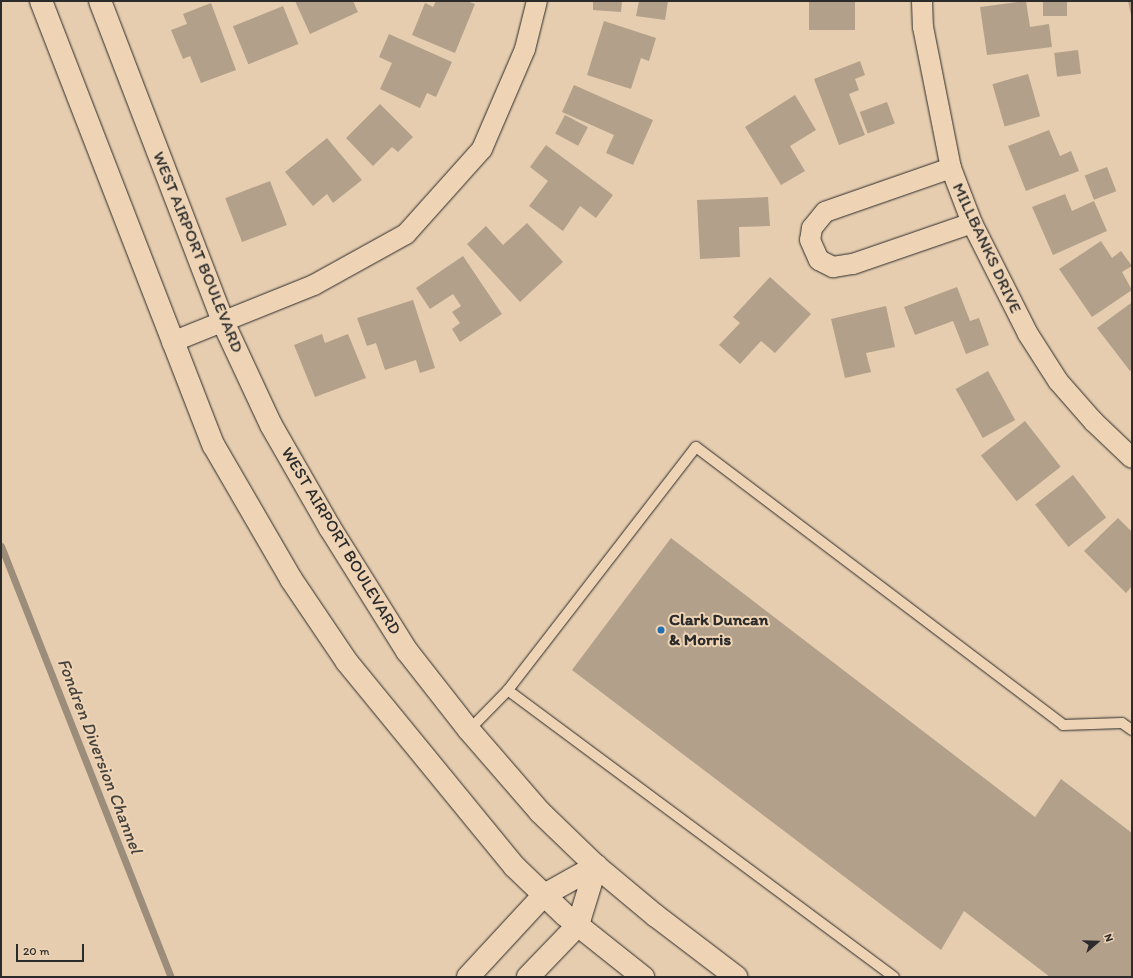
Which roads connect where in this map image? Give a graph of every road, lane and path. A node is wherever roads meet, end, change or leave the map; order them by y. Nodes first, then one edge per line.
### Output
1 (41, 1) edge
2 (100, 1) edge
3 (537, 1) edge
4 (922, 1) edge
5 (951, 168) junction
6 (972, 223) junction
7 (223, 322) junction
8 (172, 342) junction
9 (1132, 458) edge
10 (508, 690) junction
11 (469, 730) junction
12 (1132, 730) edge
13 (596, 866) junction
14 (544, 895) junction
15 (578, 925) junction
16 (468, 977) edge
17 (528, 977) edge
18 (643, 977) edge
19 (736, 977) edge
20 (894, 977) edge

1 - 8 main road
2 - 7 main road, WEST AIRPORT BOULEVARD
3 - 7 street
4 - 5 street, MILLBANKS DRIVE
5 - 6 street, MILLBANKS DRIVE
5 - 6 street
6 - 9 street, MILLBANKS DRIVE
7 - 8 street
7 - 11 main road, WEST AIRPORT BOULEVARD
8 - 14 main road
10 - 11 lane
10 - 12 lane
10 - 20 lane
11 - 13 main road, WEST AIRPORT BOULEVARD
13 - 14 main road
13 - 15 main road
13 - 19 main road, WEST AIRPORT BOULEVARD
14 - 15 main road
14 - 16 main road
15 - 17 main road
15 - 18 main road

